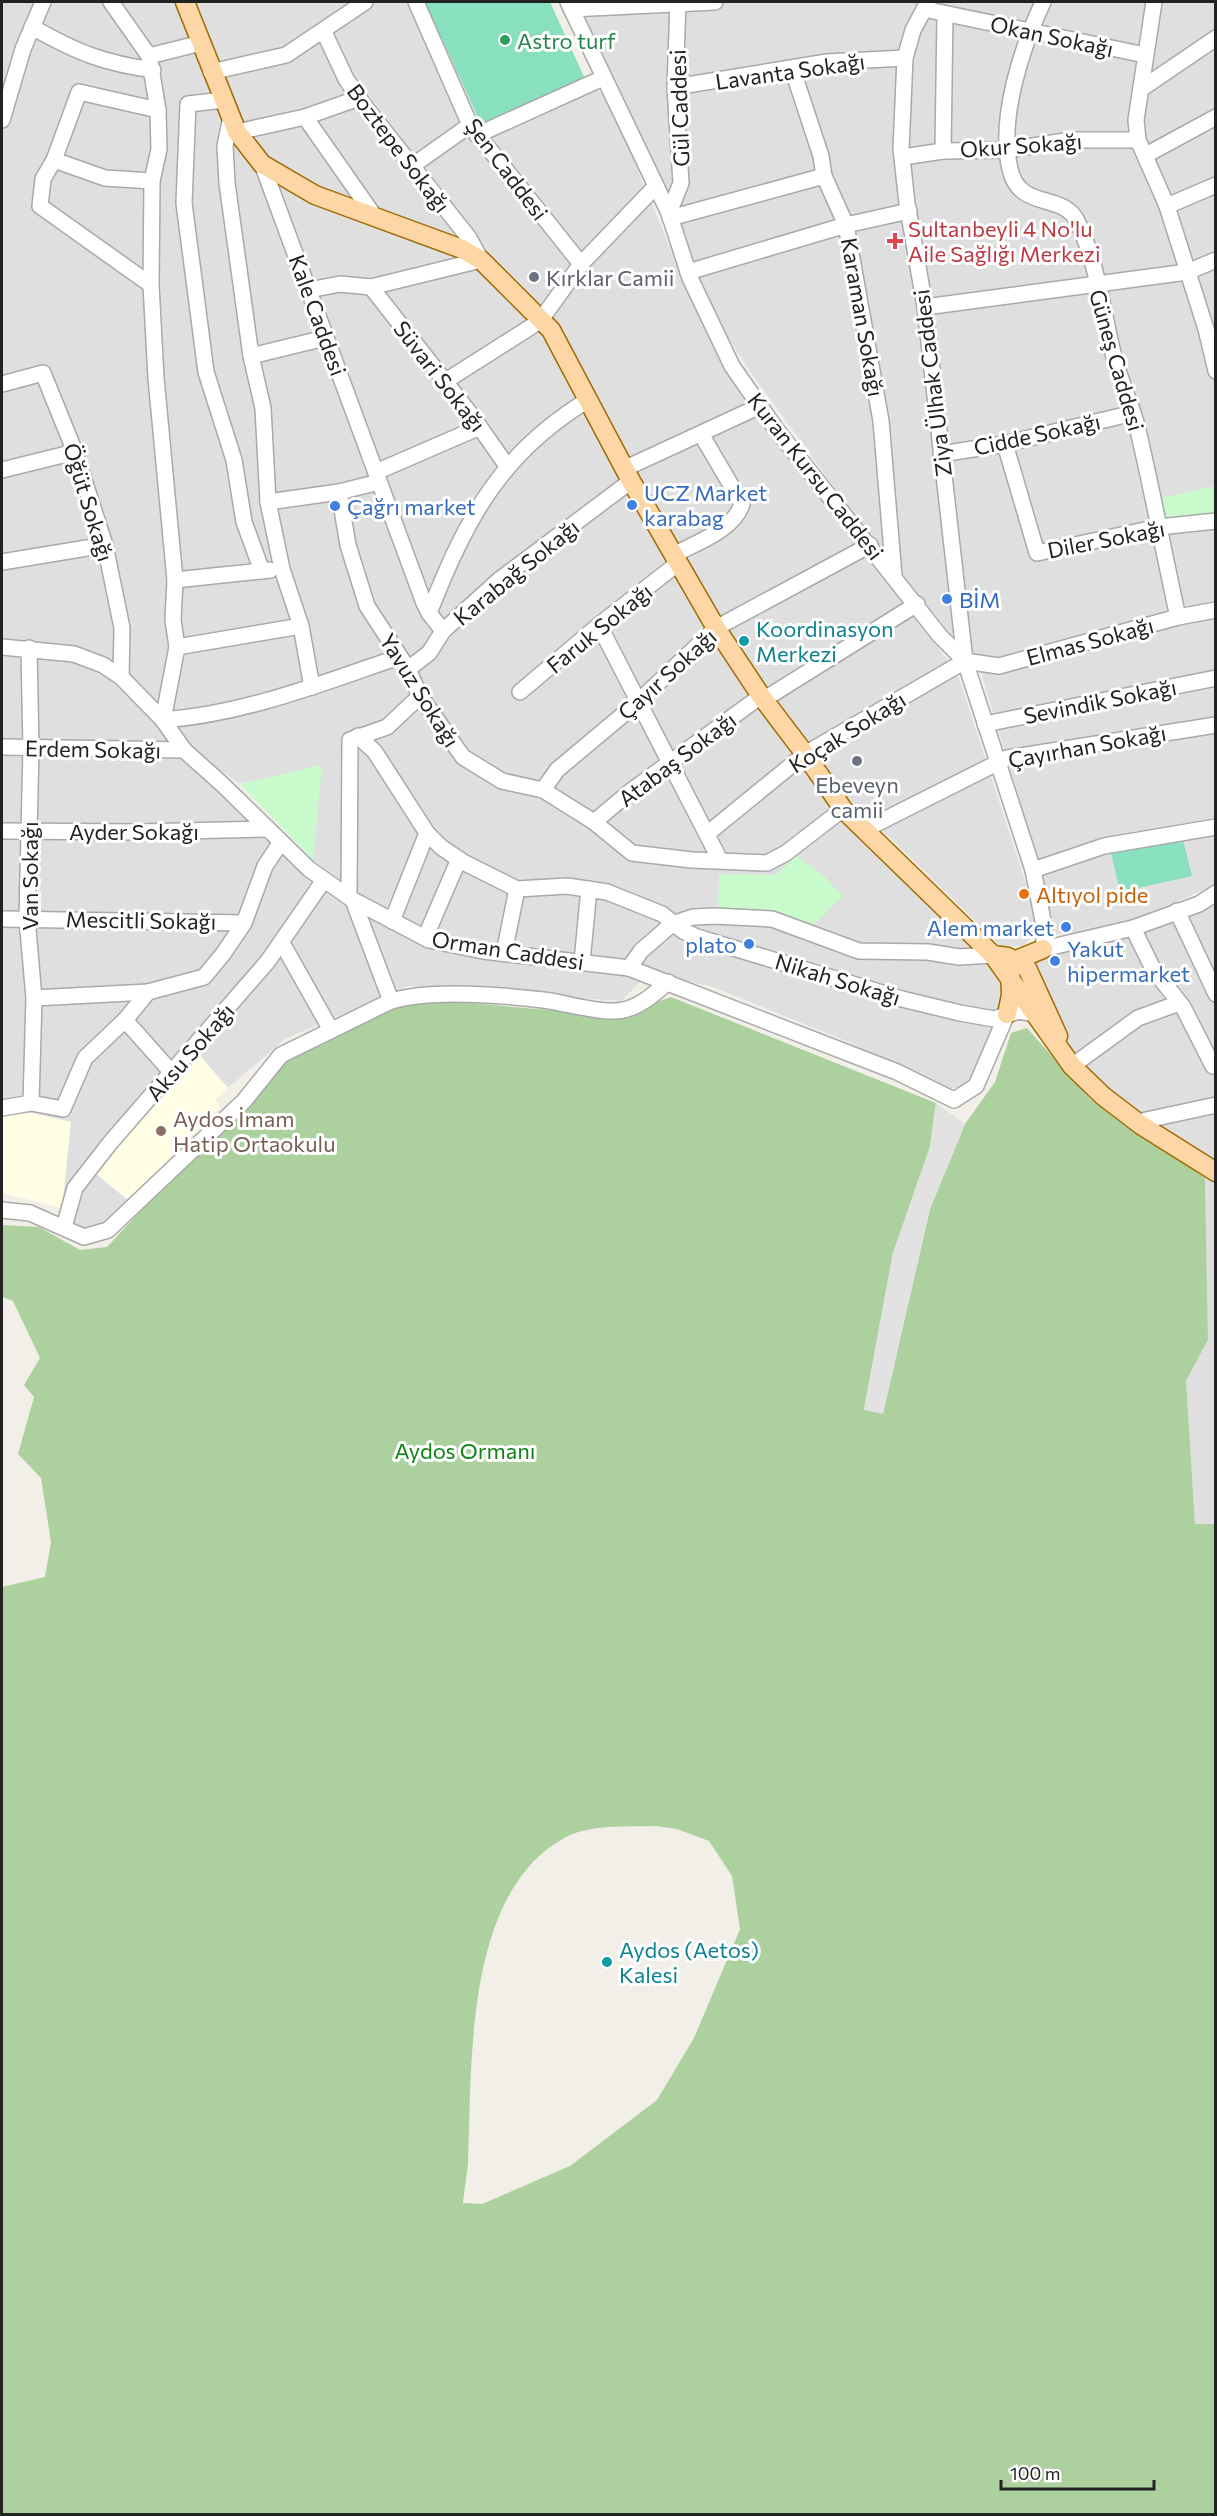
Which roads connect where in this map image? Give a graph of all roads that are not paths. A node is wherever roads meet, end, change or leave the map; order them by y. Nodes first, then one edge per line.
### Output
1 (43, 2) edge
2 (111, 2) edge
3 (185, 2) edge
4 (365, 2) edge
5 (416, 2) edge
6 (678, 2) edge
7 (715, 2) edge
8 (1043, 2) edge
9 (1154, 2) edge
10 (631, 3) edge
11 (570, 5) edge
12 (926, 5) edge
13 (945, 14) junction
14 (32, 27) junction
15 (324, 32) junction
16 (1030, 32) junction
17 (1215, 38) edge
18 (201, 43) junction
19 (1145, 55) junction
20 (905, 58) junction
21 (151, 63) junction
22 (792, 68) junction
23 (211, 72) junction
24 (603, 78) junction
25 (675, 87) junction
26 (1141, 89) junction
27 (359, 98) junction
28 (224, 100) junction
29 (158, 110) junction
30 (305, 117) junction
31 (1215, 117) edge
32 (2, 120) edge
33 (234, 124) junction
34 (474, 130) junction
35 (1138, 140) junction
36 (1007, 150) junction
37 (943, 151) junction
38 (1146, 155) junction
39 (903, 157) junction
40 (54, 159) junction
41 (262, 164) junction
42 (412, 166) junction
43 (824, 176) junction
44 (152, 181) junction
45 (1215, 185) edge
46 (656, 186) junction
47 (1167, 206) junction
48 (909, 211) junction
49 (670, 215) junction
50 (375, 217) junction
51 (846, 225) junction
52 (481, 260) junction
53 (1215, 260) edge
54 (581, 264) junction
55 (688, 272) junction
56 (1187, 272) junction
57 (1096, 284) junction
58 (151, 285) junction
59 (371, 287) junction
60 (309, 290) junction
61 (925, 307) junction
62 (540, 321) junction
63 (1210, 328) edge
64 (326, 338) junction
65 (250, 356) junction
66 (1215, 371) edge
67 (444, 382) junction
68 (2, 384) edge
69 (588, 400) junction
70 (760, 406) junction
71 (1133, 413) junction
72 (480, 427) junction
73 (701, 434) junction
74 (1005, 444) junction
75 (75, 452) junction
76 (941, 454) junction
77 (507, 466) junction
78 (2, 471) edge
79 (628, 475) junction
80 (377, 477) junction
81 (339, 492) junction
82 (268, 502) junction
83 (1215, 521) edge
84 (1159, 526) junction
85 (105, 544) junction
86 (870, 545) junction
87 (675, 559) junction
88 (2, 562) edge
89 (282, 569) junction
90 (262, 571) junction
91 (894, 576) junction
92 (175, 580) junction
93 (917, 604) junction
94 (1215, 610) edge
95 (429, 613) junction
96 (1178, 617) junction
97 (599, 625) junction
98 (301, 626) junction
99 (716, 628) junction
100 (443, 631) junction
101 (2, 647) edge
102 (177, 647) junction
103 (29, 648) junction
104 (965, 661) junction
105 (403, 663) junction
106 (121, 677) junction
107 (1215, 678) edge
108 (312, 687) junction
109 (520, 692) dead end
110 (420, 696) junction
111 (762, 698) junction
112 (637, 703) junction
113 (163, 720) junction
114 (985, 723) junction
115 (1215, 725) edge
116 (354, 738) junction
117 (2, 747) edge
118 (31, 749) junction
119 (184, 750) junction
120 (805, 754) junction
121 (998, 762) junction
122 (668, 763) junction
123 (543, 790) junction
124 (843, 809) junction
125 (594, 822) junction
126 (1215, 827) edge
127 (267, 829) junction
128 (866, 829) junction
129 (28, 830) junction
130 (2, 831) edge
131 (427, 833) junction
132 (707, 834) junction
133 (281, 842) junction
134 (459, 859) junction
135 (720, 860) junction
136 (1033, 870) junction
137 (324, 880) junction
138 (517, 889) junction
139 (589, 889) junction
140 (1215, 893) edge
141 (351, 898) junction
142 (1199, 904) junction
143 (1215, 908) edge
144 (1177, 911) junction
145 (27, 918) junction
146 (2, 919) edge
147 (392, 921) junction
148 (244, 922) junction
149 (672, 924) junction
150 (1133, 928) junction
151 (425, 938) junction
152 (282, 943) junction
153 (1043, 949) junction
154 (504, 953) junction
155 (993, 955) junction
156 (582, 962) junction
157 (1022, 964) junction
158 (629, 968) junction
159 (668, 982) junction
160 (1014, 986) junction
161 (148, 992) junction
162 (1215, 994) edge
163 (34, 998) junction
164 (392, 1001) junction
165 (1179, 1003) junction
166 (1007, 1014) junction
167 (1033, 1014) junction
168 (124, 1020) junction
169 (331, 1030) junction
170 (1072, 1066) junction
171 (1213, 1066) dead end
172 (173, 1074) junction
173 (32, 1103) junction
174 (1215, 1105) edge
175 (2, 1108) edge
176 (1137, 1122) junction
177 (1215, 1172) edge
178 (2, 1210) edge
179 (64, 1227) junction

1 - 14 street
2 - 21 street
3 - 18 main road, Kale Caddesi
4 - 15 street
5 - 34 street, Şen Caddesi
6 - 7 street
6 - 10 street
6 - 25 street, Gül Caddesi
8 - 16 street, Güneş Caddesi
9 - 19 street
10 - 11 street
11 - 24 street, Kuran Kursu Caddesi
12 - 13 street, Okan Sokağı
12 - 20 street, Ziya Ülhak Caddesi
13 - 16 street, Okan Sokağı
13 - 37 street
14 - 21 street
14 - 32 street
15 - 23 street
15 - 27 street, Boztepe Sokağı
16 - 19 street, Okan Sokağı
16 - 36 street, Güneş Caddesi
17 - 26 street
18 - 21 street
18 - 23 main road, Kale Caddesi
19 - 26 street
20 - 22 street, Lavanta Sokağı
20 - 39 street, Ziya Ülhak Caddesi
21 - 29 street
22 - 25 street, Lavanta Sokağı
22 - 43 street, Karaman Sokağı
23 - 28 main road, Kale Caddesi
24 - 34 street
24 - 46 street, Kuran Kursu Caddesi
25 - 49 street, Gül Caddesi
26 - 35 street
27 - 30 street
27 - 42 street, Boztepe Sokağı
28 - 33 main road, Kale Caddesi
28 - 90 street
29 - 40 street
29 - 44 street
30 - 33 street
30 - 50 street
31 - 38 street
33 - 41 main road, Kale Caddesi
33 - 65 street
34 - 42 street
34 - 54 street, Şen Caddesi
35 - 36 street, Okur Sokağı
35 - 38 street
36 - 37 street, Okur Sokağı
36 - 57 street, Güneş Caddesi
37 - 39 street, Okur Sokağı
38 - 47 street
39 - 48 street, Ziya Ülhak Caddesi
40 - 44 street
40 - 58 street
41 - 50 main road
41 - 60 street, Kale Caddesi
42 - 52 street, Boztepe Sokağı
43 - 49 street
43 - 51 street, Karaman Sokağı
44 - 58 street
45 - 47 street
46 - 49 street, Kuran Kursu Caddesi
46 - 54 street
47 - 56 street
48 - 51 street
48 - 61 street, Ziya Ülhak Caddesi
49 - 55 street, Kuran Kursu Caddesi
50 - 52 main road
51 - 55 street
51 - 91 street, Karaman Sokağı
52 - 59 street
52 - 62 main road
53 - 56 street
54 - 62 street
55 - 70 street, Kuran Kursu Caddesi
56 - 57 street
56 - 63 street
57 - 61 street
57 - 71 street, Güneş Caddesi
58 - 92 street
59 - 60 street
59 - 67 street, Süvari Sokağı
60 - 64 street, Kale Caddesi
61 - 76 street, Ziya Ülhak Caddesi
62 - 67 street
62 - 69 main road
63 - 66 street
64 - 65 street
64 - 80 street, Kale Caddesi
65 - 82 street
67 - 72 street, Süvari Sokağı
68 - 75 street, Öğüt Sokağı
69 - 77 street
69 - 79 main road
70 - 73 street, Karabağ Sokağı
70 - 86 street, Kuran Kursu Caddesi
71 - 74 street, Cidde Sokağı
71 - 84 street, Güneş Caddesi
72 - 77 street, Süvari Sokağı
72 - 80 street
73 - 79 street, Karabağ Sokağı
73 - 87 street, Faruk Sokağı
74 - 76 street, Cidde Sokağı
74 - 84 street, Diler Sokağı
75 - 78 street
75 - 85 street, Öğüt Sokağı
76 - 104 street, Ziya Ülhak Caddesi
77 - 95 street
79 - 87 main road
79 - 100 street, Karabağ Sokağı
80 - 81 street
80 - 95 street, Kale Caddesi
81 - 82 street
81 - 105 street, Yavuz Sokağı
82 - 89 street
83 - 84 street, Diler Sokağı
84 - 96 street, Güneş Caddesi
85 - 88 street
85 - 106 street, Öğüt Sokağı
86 - 91 street, Kuran Kursu Caddesi
86 - 99 street, Çayır Sokağı
87 - 97 street, Faruk Sokağı
87 - 99 main road
89 - 90 street
89 - 98 street
90 - 92 street
91 - 93 street, Kuran Kursu Caddesi
92 - 102 street
93 - 104 street, Kuran Kursu Caddesi
93 - 111 street, Atabaş Sokağı
94 - 96 street, Elmas Sokağı
95 - 100 street, Kale Caddesi
96 - 104 street, Elmas Sokağı
97 - 109 street, Faruk Sokağı
97 - 112 street
98 - 102 street
98 - 108 street
99 - 111 main road
99 - 112 street, Çayır Sokağı
100 - 105 street, Karabağ Sokağı
101 - 103 street, Orman Caddesi
102 - 113 street
103 - 106 street, Orman Caddesi
103 - 118 street, Van Sokağı
104 - 114 street, Kuran Kursu Caddesi
104 - 120 street, Koçak Sokağı
105 - 108 street, Karabağ Sokağı
105 - 110 street, Yavuz Sokağı
106 - 113 street, Orman Caddesi
107 - 114 street, Sevindik Sokağı
108 - 113 street, Karabağ Sokağı
110 - 116 street
110 - 123 street, Yavuz Sokağı
111 - 120 main road
111 - 122 street, Atabaş Sokağı
112 - 122 street
112 - 123 street, Çayır Sokağı
113 - 119 street, Orman Caddesi
114 - 121 street, Kuran Kursu Caddesi
115 - 121 street, Çayırhan Sokağı
116 - 131 street
116 - 141 street
117 - 118 street, Erdem Sokağı
118 - 119 street, Erdem Sokağı
118 - 129 street, Van Sokağı
119 - 127 street, Orman Caddesi
120 - 124 main road
120 - 132 street, Koçak Sokağı
121 - 128 street, Çayırhan Sokağı
121 - 136 street, Kuran Kursu Caddesi
122 - 125 street, Atabaş Sokağı
122 - 132 street
123 - 125 street, Yavuz Sokağı
124 - 128 main road
124 - 135 street, Yavuz Sokağı
125 - 135 street, Yavuz Sokağı
126 - 136 street
127 - 129 street, Ayder Sokağı
127 - 133 street, Orman Caddesi
128 - 155 main road
129 - 130 street, Ayder Sokağı
129 - 145 street, Van Sokağı
131 - 134 street
131 - 147 street
132 - 135 street
133 - 137 street, Orman Caddesi
133 - 148 street
134 - 138 street
134 - 151 street
136 - 153 street, Kuran Kursu Caddesi
137 - 141 street, Orman Caddesi
137 - 152 street, Aksu Sokağı
138 - 139 street, Nikah Sokağı
138 - 154 street
139 - 149 street, Nikah Sokağı
139 - 156 street
140 - 142 street
141 - 147 street, Orman Caddesi
141 - 164 street
142 - 143 street
142 - 144 street
144 - 150 street
144 - 162 street
145 - 146 street, Mescitli Sokağı
145 - 148 street, Mescitli Sokağı
145 - 163 street, Van Sokağı
147 - 151 street, Orman Caddesi
148 - 161 street
149 - 155 street
149 - 158 street
149 - 166 street, Nikah Sokağı
150 - 153 street
150 - 165 street
151 - 154 street, Orman Caddesi
152 - 169 street
152 - 172 street, Aksu Sokağı
153 - 157 main road
154 - 156 street, Orman Caddesi
155 - 157 main road
155 - 160 main road
156 - 158 street, Orman Caddesi
157 - 160 main road
157 - 170 main road
158 - 159 street, Orman Caddesi
159 - 164 street
159 - 166 street, Orman Caddesi
160 - 166 main road
160 - 167 main road
161 - 163 street
161 - 168 street
163 - 173 street, Van Sokağı
164 - 169 street
165 - 170 street
165 - 171 street
166 - 167 street, Nikah Sokağı
167 - 170 main road
168 - 172 street
168 - 173 street
169 - 179 street
170 - 176 main road
172 - 179 street, Aksu Sokağı
173 - 175 street
174 - 176 street
176 - 177 main road
178 - 179 street

